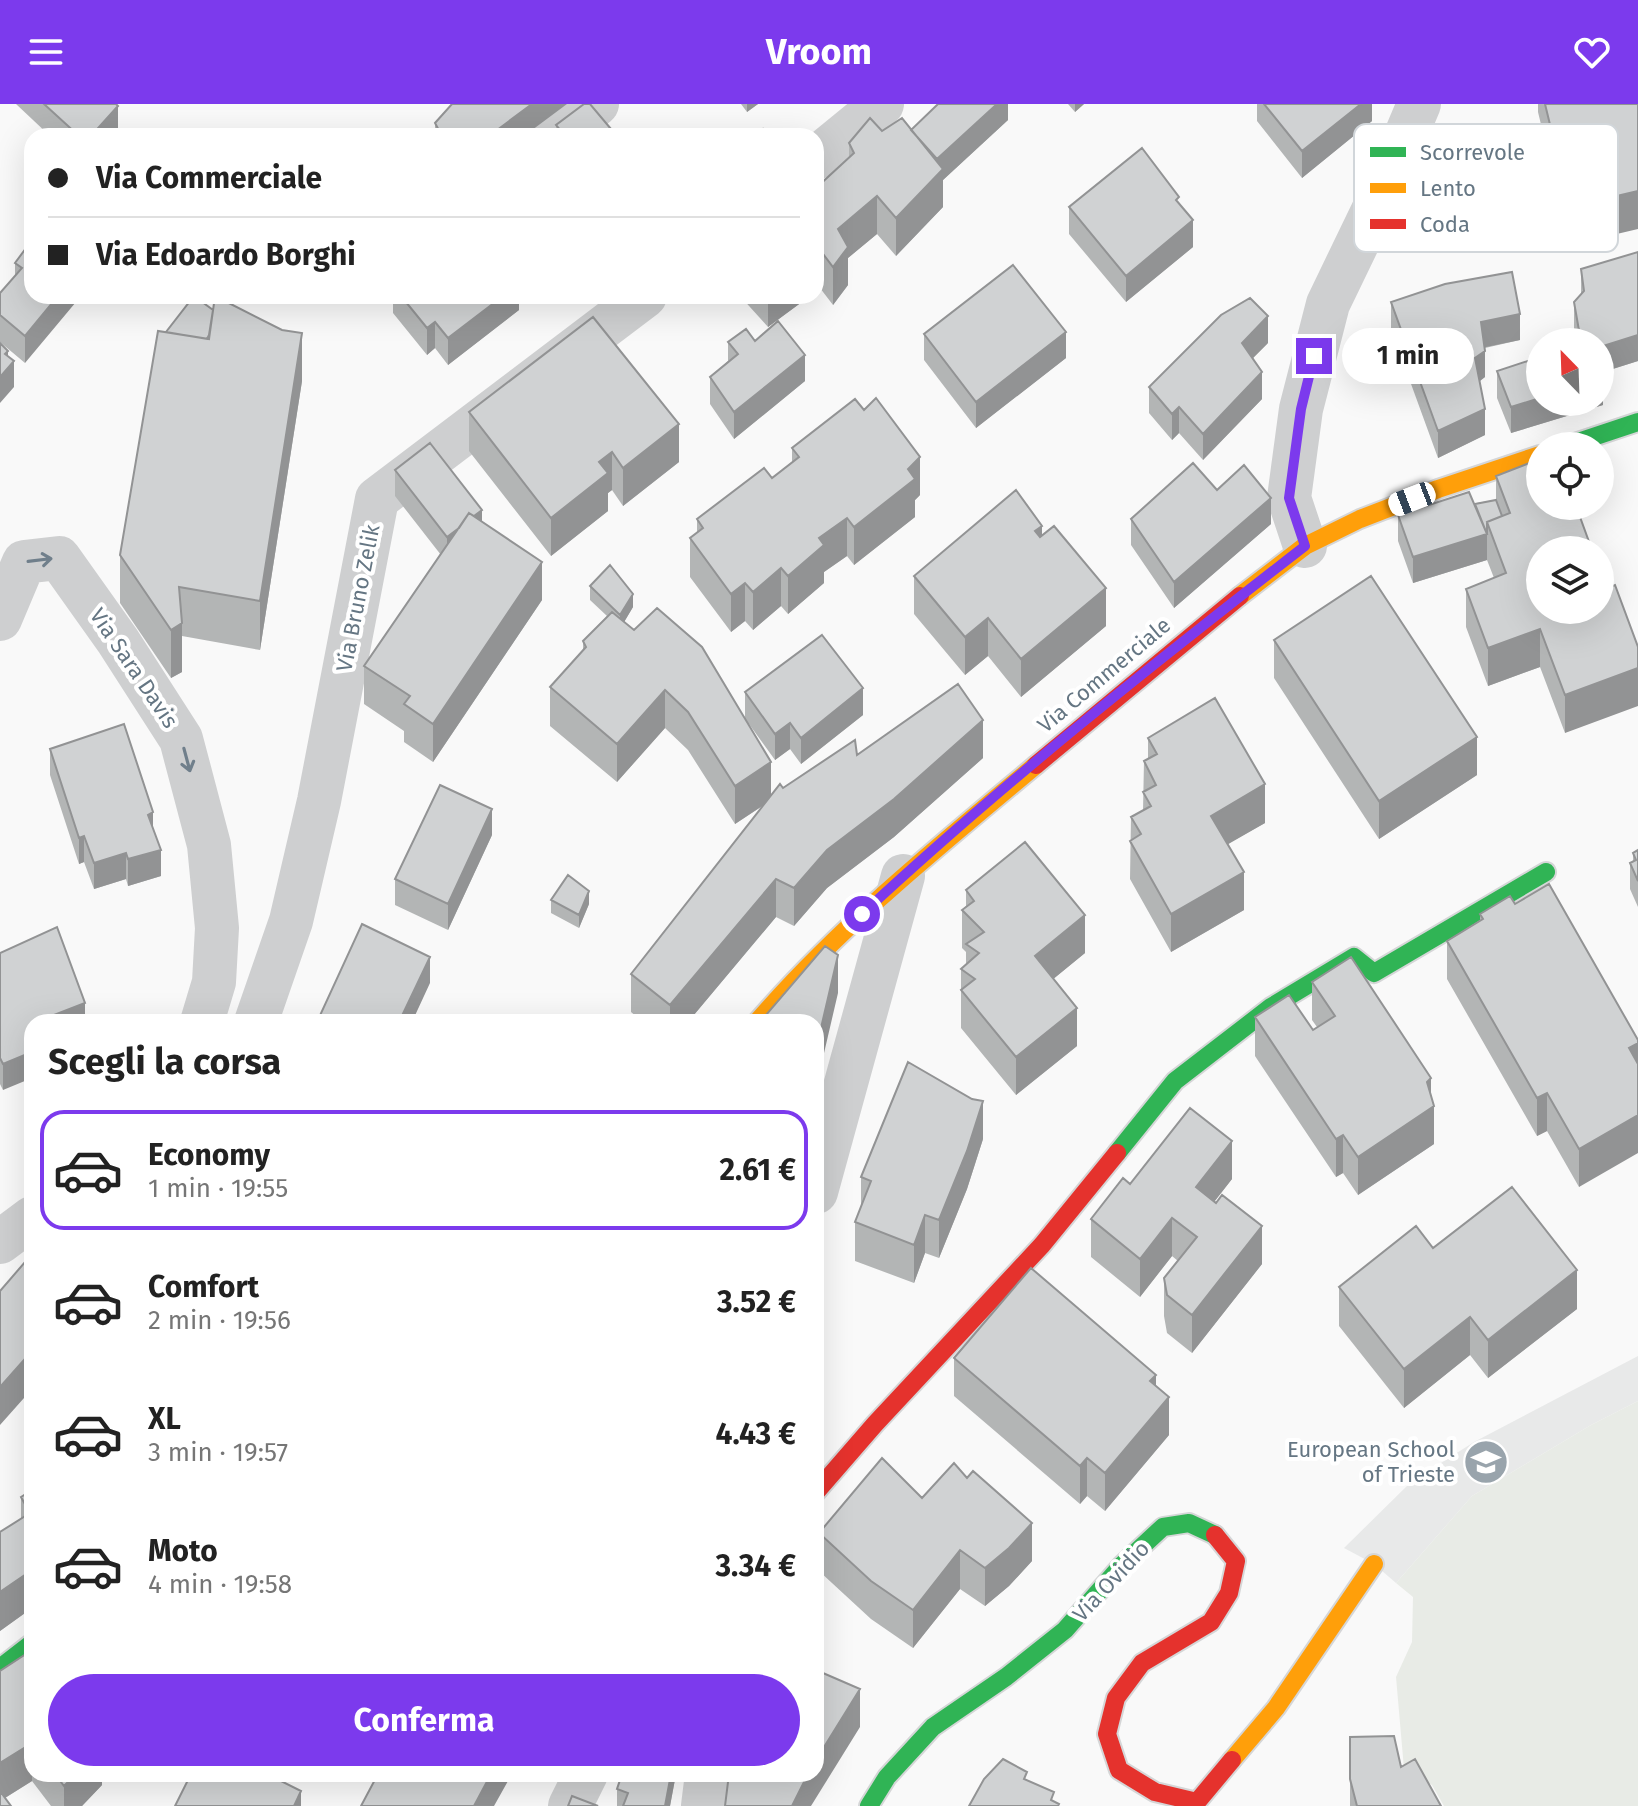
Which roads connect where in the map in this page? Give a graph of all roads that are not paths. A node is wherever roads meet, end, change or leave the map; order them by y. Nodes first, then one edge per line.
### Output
1 (597, 104) edge
2 (882, 104) edge
3 (1419, 104) edge
4 (1411, 124) edge
5 (566, 128) edge
6 (824, 151) edge
7 (1354, 250) edge
8 (634, 304) edge
9 (1638, 422) edge
10 (1608, 432) edge
11 (1526, 460) edge
12 (1305, 546) junction
13 (0, 619) edge
14 (1546, 872) dead end
15 (903, 876) junction
16 (204, 1014) edge
17 (259, 1014) edge
18 (764, 1014) edge
19 (824, 1163) edge
20 (24, 1224) edge
21 (0, 1242) edge
22 (824, 1483) edge
23 (1374, 1564) dead end
24 (24, 1649) edge
25 (0, 1668) edge
26 (582, 1782) edge
27 (706, 1782) edge
28 (1196, 1804) edge
29 (570, 1806) edge
30 (703, 1806) edge
31 (869, 1806) edge

1 - 5 street
2 - 6 street
3 - 4 street
7 - 12 street
8 - 17 street, Via Bruno Zelik
9 - 10 street
11 - 12 street, Via Commerciale
12 - 15 street, Via Commerciale
13 -> 16 street, Via Sara Davis
14 - 22 street
15 - 18 street, Via Commerciale
15 - 19 street
20 - 21 street
23 - 28 street, Via Ovidio
24 - 25 street
26 - 29 street
27 - 30 street
28 - 31 street, Via Ovidio

